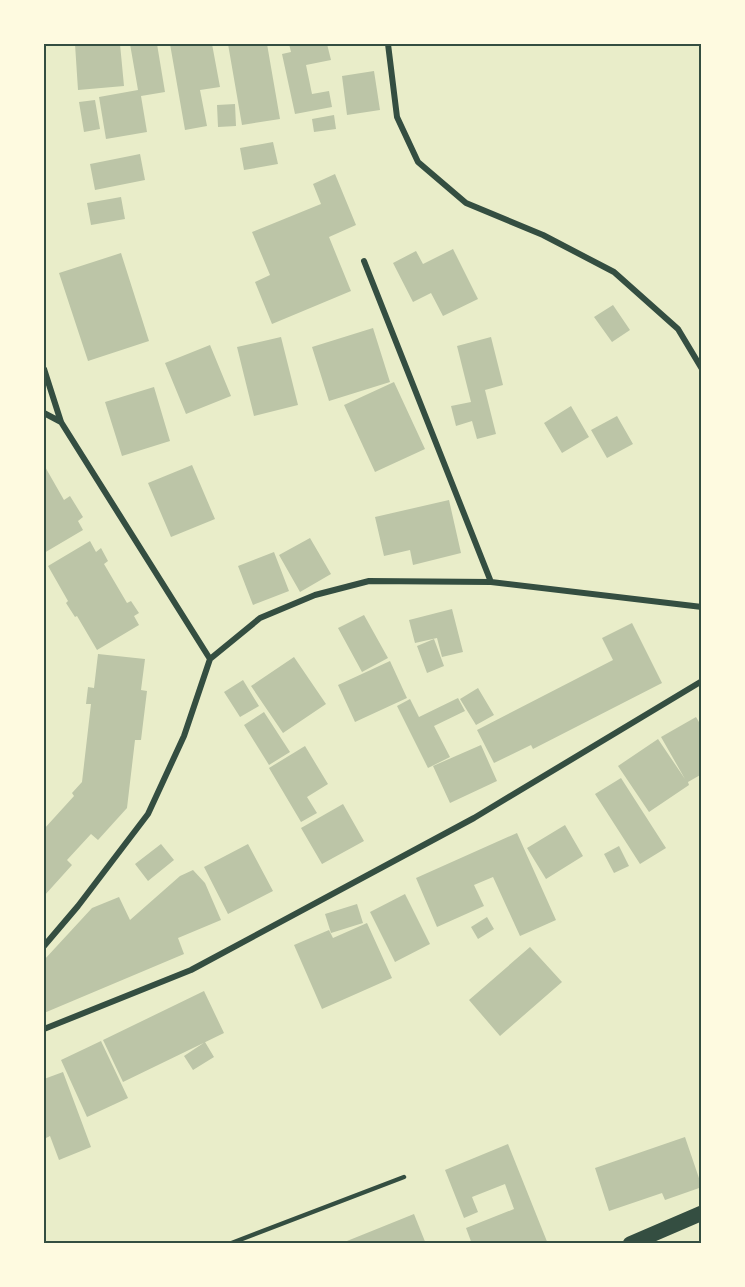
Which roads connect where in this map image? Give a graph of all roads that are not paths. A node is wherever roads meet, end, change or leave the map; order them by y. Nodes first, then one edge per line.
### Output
1 (388, 44) edge
2 (364, 261) dead end
3 (44, 369) edge
4 (702, 369) edge
5 (44, 413) edge
6 (61, 422) junction
7 (491, 582) junction
8 (702, 607) edge
9 (210, 659) junction
10 (702, 681) edge
11 (44, 946) edge
12 (44, 1029) edge
13 (404, 1177) dead end
14 (702, 1213) edge
15 (229, 1244) edge
16 (630, 1244) edge

1 - 4 street
2 - 7 street
3 - 6 street
5 - 6 street
6 - 9 street
7 - 8 street
7 - 9 street
9 - 11 street
10 - 12 street
13 - 15 lane
14 - 16 main road

